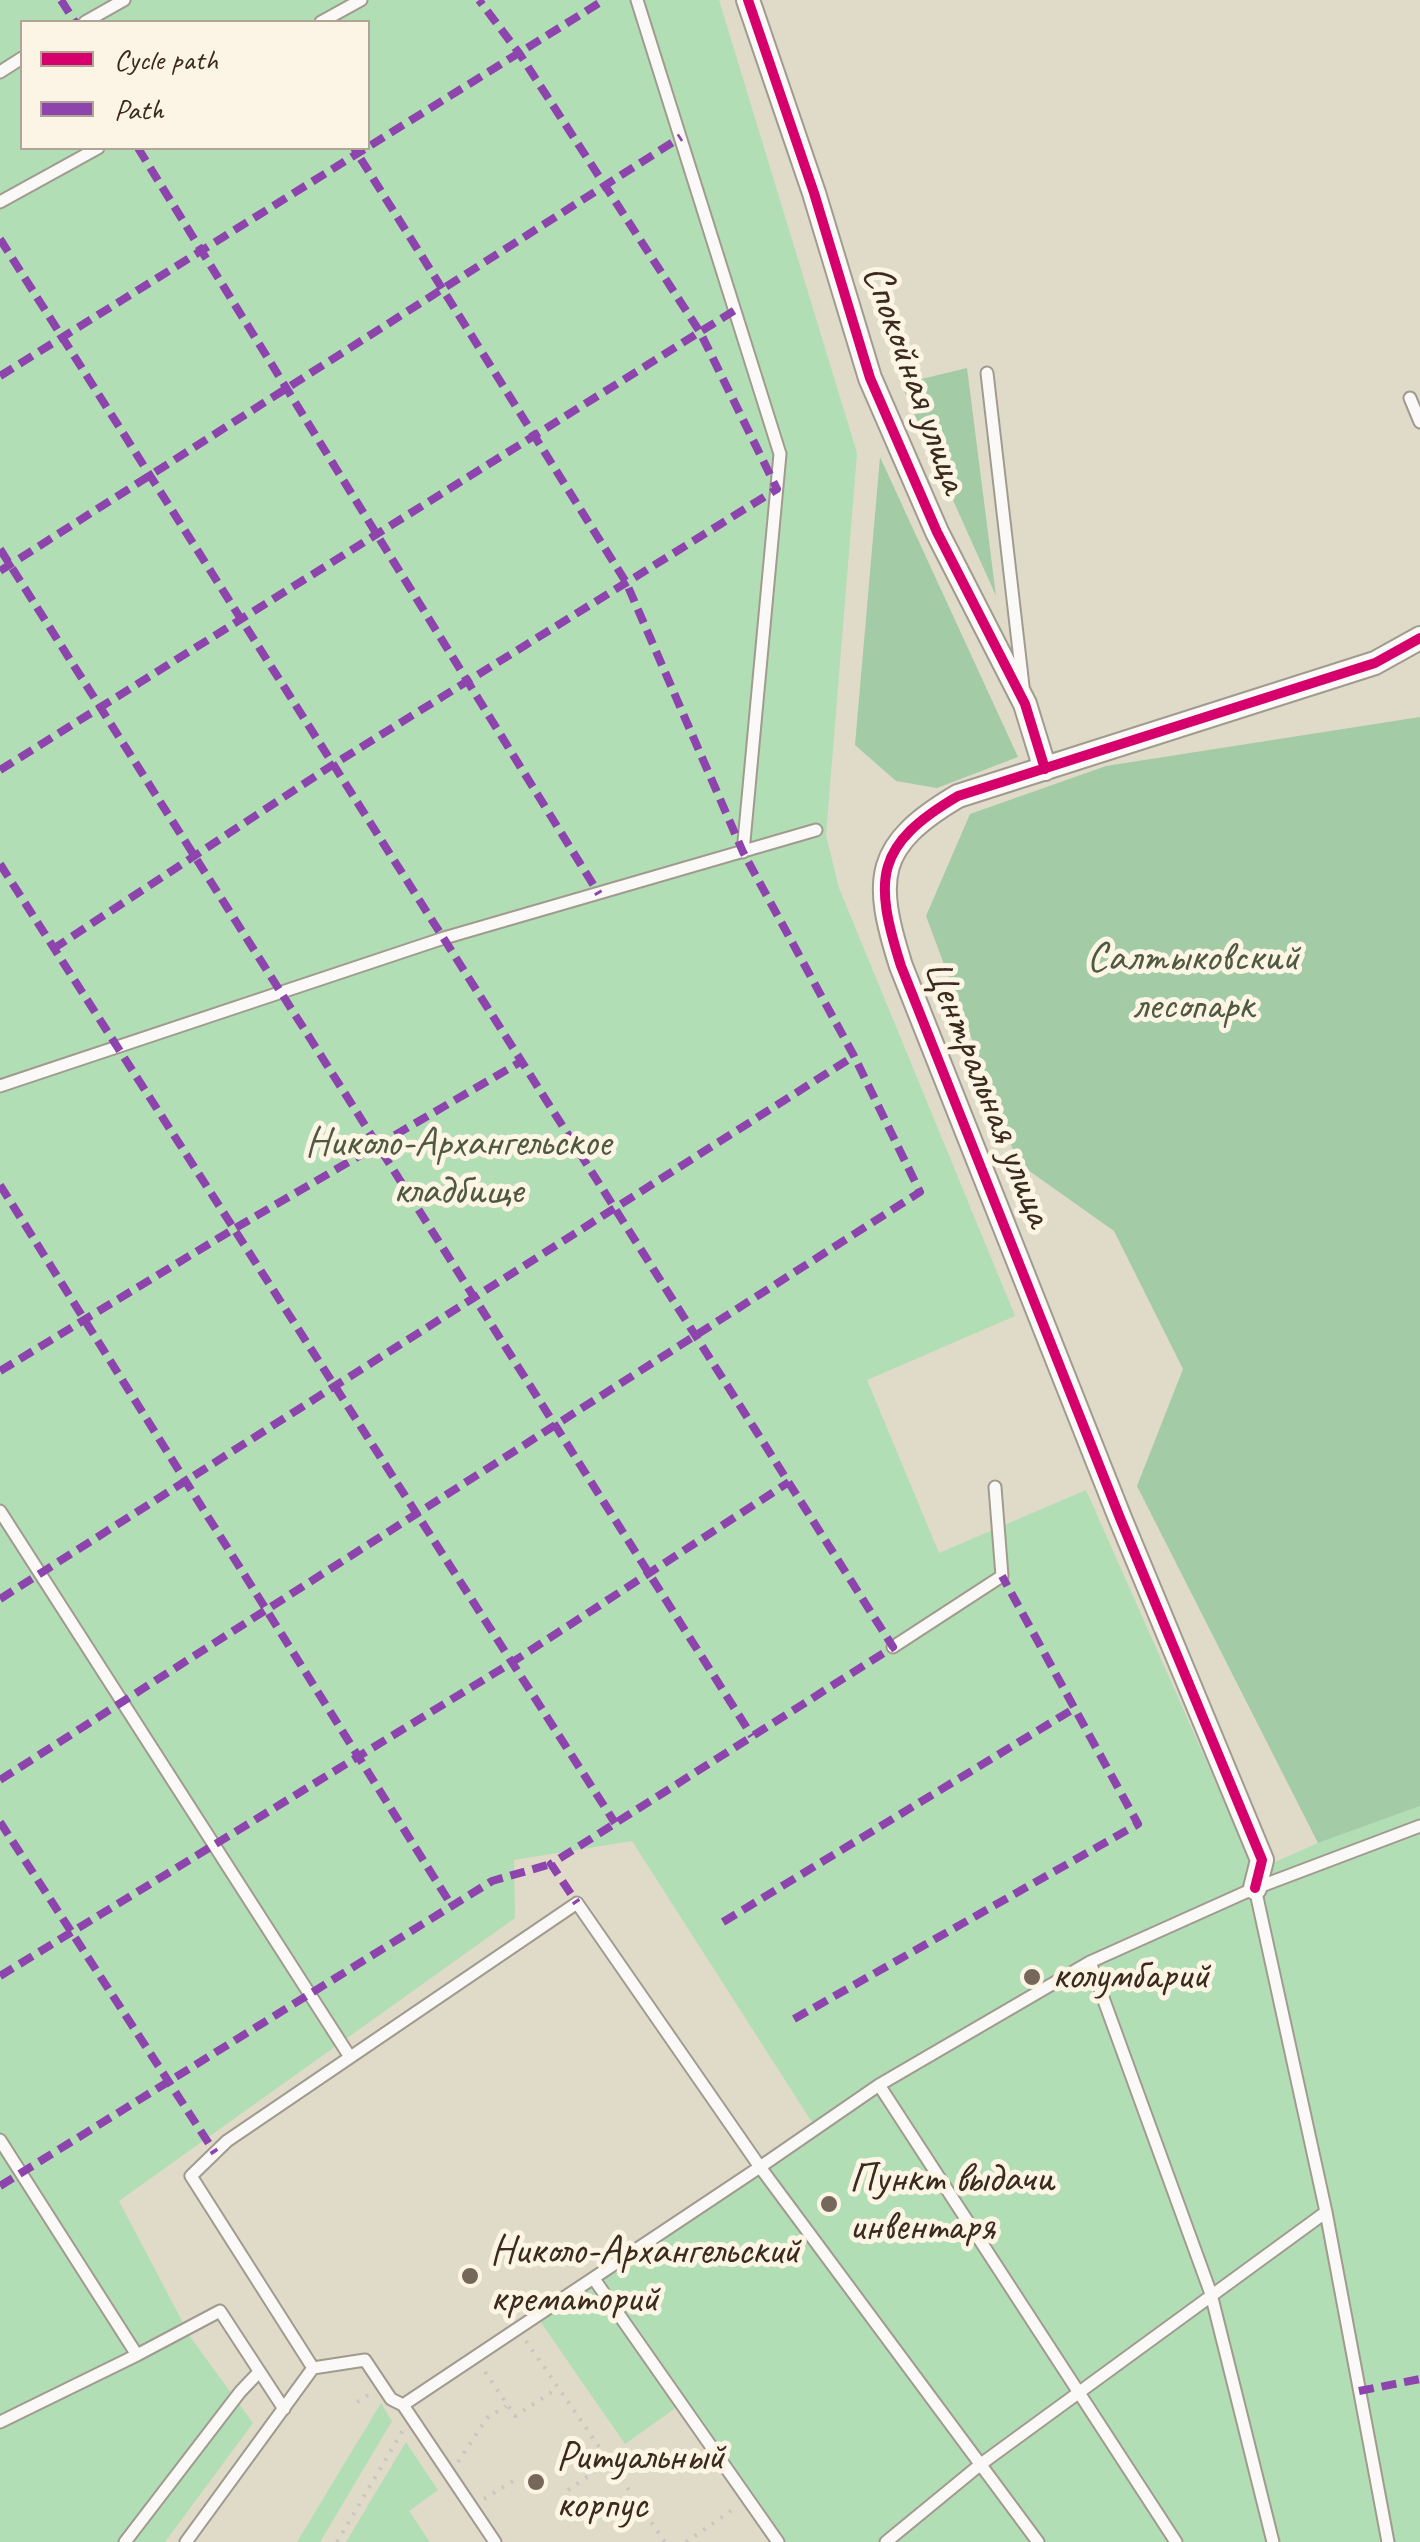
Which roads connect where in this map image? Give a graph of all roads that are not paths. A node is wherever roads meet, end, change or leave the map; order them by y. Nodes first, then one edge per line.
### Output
1 (124, 0) edge
2 (361, 0) edge
3 (638, 0) edge
4 (748, 0) edge
5 (88, 20) edge
6 (325, 20) edge
7 (94, 150) edge
8 (0, 202) edge
9 (987, 373) dead end
10 (1410, 398) dead end
11 (1420, 422) edge
12 (1420, 638) edge
13 (1025, 704) junction
14 (1045, 768) junction
15 (816, 830) dead end
16 (743, 852) junction
17 (0, 1086) edge
18 (995, 1487) dead end
19 (0, 1511) edge
20 (893, 1647) dead end
21 (1420, 1826) edge
22 (1255, 1888) junction
23 (1090, 1962) junction
24 (350, 2057) junction
25 (878, 2085) junction
26 (0, 2140) edge
27 (760, 2166) junction
28 (1326, 2212) junction
29 (594, 2279) junction
30 (1211, 2294) junction
31 (136, 2355) junction
32 (313, 2368) junction
33 (260, 2372) junction
34 (1078, 2392) junction
35 (403, 2405) junction
36 (284, 2409) junction
37 (0, 2422) edge
38 (981, 2464) junction
39 (125, 2542) edge
40 (186, 2542) edge
41 (496, 2542) edge
42 (778, 2542) edge
43 (886, 2542) edge
44 (1038, 2542) edge
45 (1176, 2542) edge
46 (1273, 2542) edge
47 (1388, 2542) edge

1 - 5 lane
2 - 6 lane
3 - 16 lane
4 - 13 street, Спокойная улица
7 - 8 lane
9 - 13 lane
10 - 11 lane
12 - 14 street, Центральная улица
13 - 14 street, Спокойная улица
14 - 22 street, Центральная улица
15 - 16 lane
16 - 17 lane
18 - 20 lane
19 - 24 lane
21 - 22 lane
22 - 23 lane
22 - 28 lane
23 - 25 lane
23 - 30 lane
24 - 27 lane
24 - 32 lane
25 - 27 lane
25 - 34 lane
26 - 31 lane
27 - 29 lane
27 - 38 lane
28 - 30 lane
28 - 47 lane
29 - 35 lane
29 - 42 lane
30 - 34 lane
30 - 46 lane
31 - 33 lane
31 - 37 lane
32 - 35 lane
32 - 36 lane
33 - 36 lane
33 - 39 lane
34 - 38 lane
34 - 45 lane
35 - 41 lane
36 - 40 lane
38 - 43 lane
38 - 44 lane

